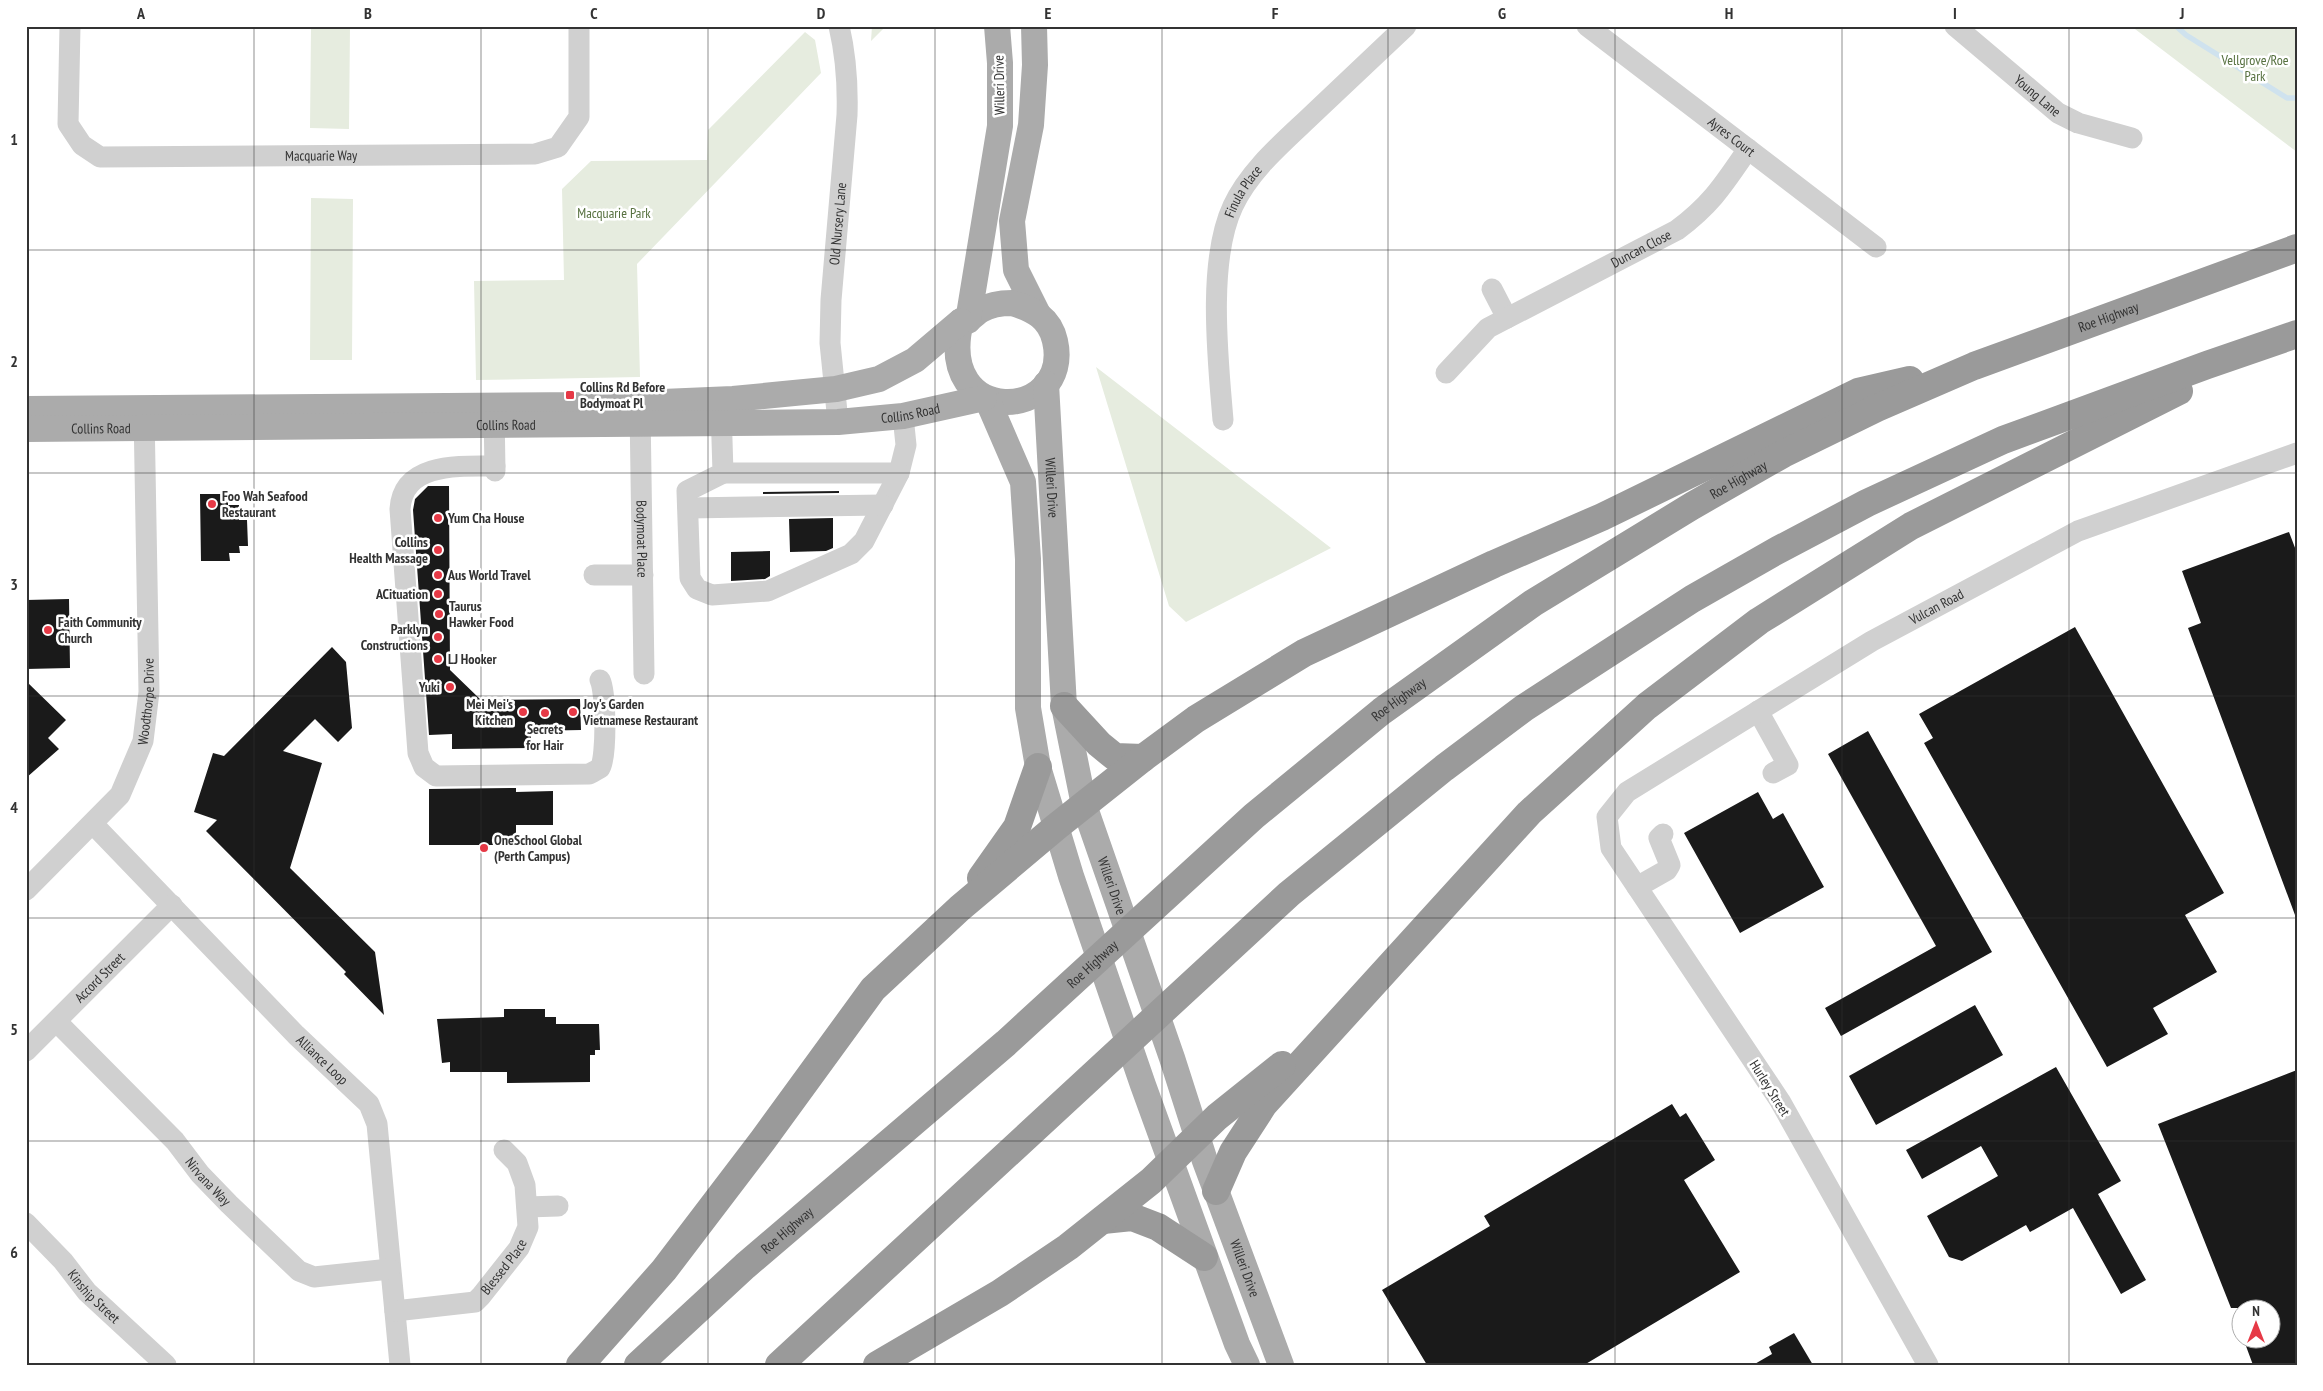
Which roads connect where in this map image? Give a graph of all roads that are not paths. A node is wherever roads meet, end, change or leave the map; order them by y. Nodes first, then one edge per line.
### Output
1 (70, 26) edge
2 (579, 26) edge
3 (839, 26) edge
4 (997, 26) edge
5 (1034, 26) edge
6 (1406, 26) edge
7 (1587, 26) edge
8 (1955, 26) edge
9 (2132, 138) dead end
10 (1748, 149) junction
11 (1876, 247) dead end
12 (2297, 248) edge
13 (1492, 290) dead end
14 (1038, 314) junction
15 (1507, 318) junction
16 (965, 321) junction
17 (2295, 335) edge
18 (1974, 366) junction
19 (1446, 373) dead end
20 (1046, 384) junction
21 (836, 389) junction
22 (986, 399) junction
23 (26, 410) edge
24 (721, 411) junction
25 (640, 413) junction
26 (494, 415) junction
27 (903, 416) junction
28 (144, 418) junction
29 (1224, 420) dead end
30 (838, 422) junction
31 (26, 429) edge
32 (2297, 453) edge
33 (723, 473) junction
34 (899, 473) junction
35 (883, 505) junction
36 (688, 508) junction
37 (594, 575) dead end
38 (643, 575) junction
39 (644, 674) dead end
40 (600, 680) dead end
41 (1064, 706) junction
42 (1758, 711) junction
43 (1143, 758) junction
44 (1038, 767) junction
45 (1773, 773) dead end
46 (1084, 805) junction
47 (1607, 817) joint
48 (94, 824) junction
49 (1056, 827) junction
50 (1663, 834) dead end
51 (1637, 887) junction
52 (26, 890) edge
53 (172, 905) junction
54 (960, 908) junction
55 (1347, 1015) junction
56 (57, 1022) junction
57 (26, 1052) edge
58 (1197, 1136) junction
59 (504, 1150) dead end
60 (1170, 1162) junction
61 (1216, 1191) junction
62 (558, 1206) dead end
63 (527, 1207) junction
64 (1103, 1220) junction
65 (26, 1223) edge
66 (1204, 1257) junction
67 (390, 1269) junction
68 (396, 1311) junction
69 (166, 1365) edge
70 (400, 1365) edge
71 (580, 1365) edge
72 (638, 1365) edge
73 (779, 1365) edge
74 (878, 1365) edge
75 (1247, 1365) edge
76 (1280, 1365) edge
77 (1928, 1365) edge

1 - 2 street, Macquarie Way
3 - 21 street, Old Nursery Lane
4 - 16 main road, Willeri Drive
5 - 14 main road, Willeri Drive
6 - 29 street, Finula Place
7 - 10 street, Ayres Court
8 - 9 street, Young Lane
10 - 11 street, Ayres Court
10 - 15 street, Duncan Close
12 - 18 highway, Roe Highway
13 - 15 street
14 - 16 main road, Willeri Drive
14 - 20 main road, Willeri Drive
15 - 19 street, Duncan Close
16 - 21 main road, Collins Road
16 - 22 main road, Willeri Drive
17 - 55 highway
17 - 73 highway
18 - 43 highway
18 - 72 highway, Roe Highway
20 - 22 main road, Willeri Drive
20 - 41 main road, Willeri Drive
21 - 24 main road, Collins Road
21 - 30 street, Old Nursery Lane
22 - 27 main road, Collins Road
22 - 44 main road, Willeri Drive
23 - 28 main road, Collins Road
24 - 25 main road, Collins Road
24 - 30 main road, Collins Road
24 - 33 street
25 - 26 main road, Collins Road
25 - 38 street, Bodymoat Place
26 - 28 main road, Collins Road
26 - 40 street
27 - 30 main road, Collins Road
27 - 34 street
28 - 31 main road, Collins Road
28 - 48 street, Woodthorpe Drive
32 - 42 street, Vulcan Road
33 - 34 street
33 - 36 street
34 - 35 street
35 - 36 street
35 - 36 street
37 - 38 street
38 - 39 street, Bodymoat Place
41 - 43 highway
41 - 46 main road, Willeri Drive
42 - 45 street
42 - 47 street, Vulcan Road
43 - 46 highway
44 - 49 main road, Willeri Drive
44 - 54 highway
46 - 49 highway
46 - 58 main road, Willeri Drive
47 - 51 street, Hurley Street
48 - 52 street, Woodthorpe Drive
48 - 53 street, Alliance Loop
49 - 54 highway
49 - 60 main road, Willeri Drive
50 - 51 street
51 - 77 street, Hurley Street
53 - 56 street, Accord Street
53 - 67 street, Alliance Loop
54 - 71 highway
55 - 58 highway
55 - 61 highway
56 - 57 street, Accord Street
56 - 67 street, Nirvana Way
58 - 60 highway
58 - 61 main road, Willeri Drive
59 - 63 street, Blessed Place
60 - 64 highway
60 - 66 main road, Willeri Drive
61 - 76 main road, Willeri Drive
62 - 63 street
63 - 68 street, Blessed Place
64 - 66 highway
64 - 74 highway
65 - 69 street, Kinship Street
66 - 75 main road, Willeri Drive
67 - 68 street, Alliance Loop
68 - 70 street, Alliance Loop

